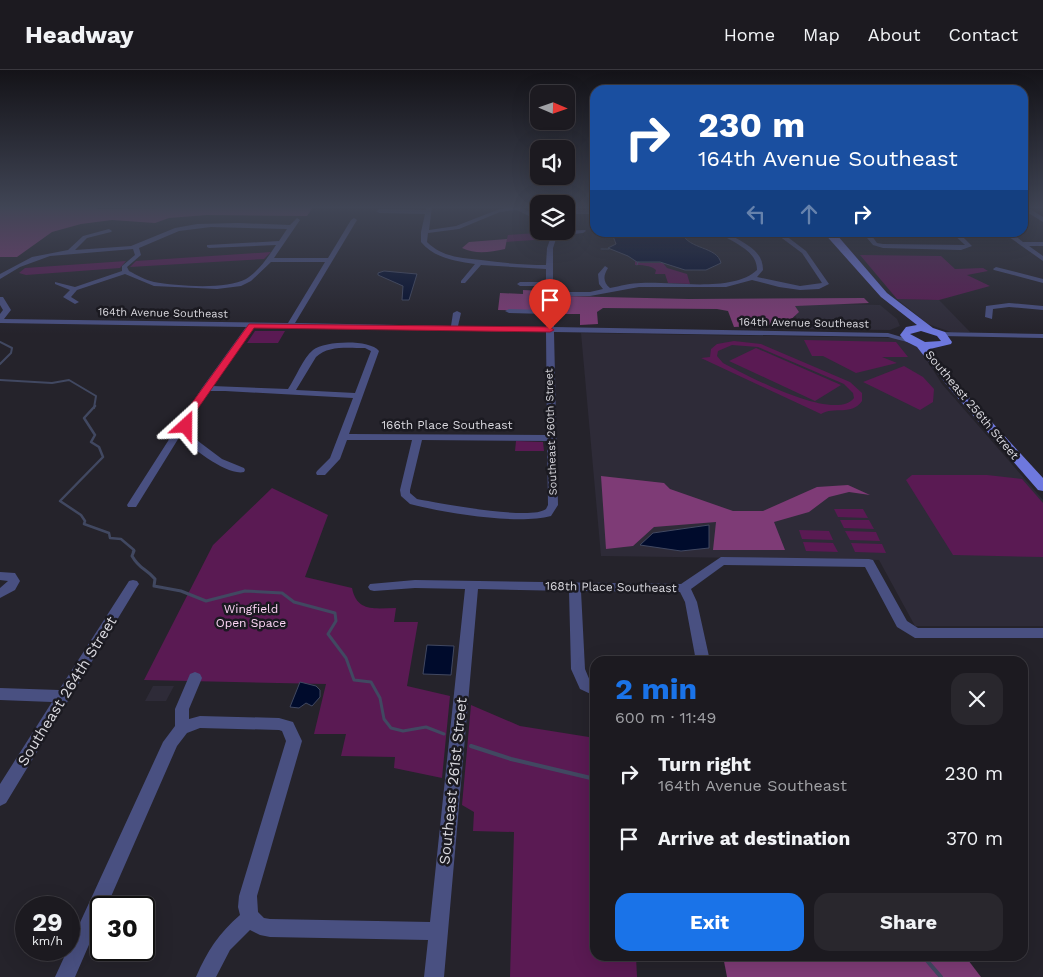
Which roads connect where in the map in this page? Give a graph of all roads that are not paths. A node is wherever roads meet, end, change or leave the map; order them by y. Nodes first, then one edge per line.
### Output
1 (118, 249) edge
2 (135, 249) edge
3 (276, 249) edge
4 (336, 249) edge
5 (430, 249) edge
6 (550, 249) edge
7 (748, 249) edge
8 (800, 249) edge
9 (839, 249) edge
10 (845, 249) edge
11 (1030, 249) edge
12 (71, 250) joint
13 (1043, 259) edge
14 (268, 260) junction
15 (329, 260) junction
16 (480, 262) junction
17 (550, 267) junction
18 (605, 268) dead end
19 (996, 270) dead end
20 (126, 272) junction
21 (185, 276) dead end
22 (0, 277) edge
23 (752, 278) junction
24 (1043, 281) edge
25 (463, 282) dead end
26 (57, 283) dead end
27 (520, 284) dead end
28 (549, 284) junction
29 (175, 285) junction
30 (75, 289) junction
31 (608, 290) junction
32 (550, 294) junction
33 (0, 299) edge
34 (75, 302) dead end
35 (1043, 308) edge
36 (509, 312) dead end
37 (550, 312) junction
38 (457, 313) dead end
39 (989, 317) dead end
40 (0, 320) edge
41 (251, 326) junction
42 (290, 326) junction
43 (454, 328) junction
44 (928, 329) junction
45 (550, 330) junction
46 (912, 337) junction
47 (1043, 337) edge
48 (942, 340) junction
49 (206, 388) junction
50 (291, 391) junction
51 (358, 396) junction
52 (968, 404) junction
53 (983, 409) junction
54 (189, 414) junction
55 (418, 436) junction
56 (343, 437) junction
57 (551, 438) junction
58 (240, 470) dead end
59 (320, 473) dead end
60 (1043, 475) edge
61 (1043, 487) edge
62 (132, 505) dead end
63 (0, 576) edge
64 (133, 584) dead end
65 (472, 585) junction
66 (575, 587) junction
67 (374, 588) dead end
68 (684, 588) junction
69 (0, 594) edge
70 (1043, 633) edge
71 (702, 656) edge
72 (195, 678) dead end
73 (590, 688) edge
74 (0, 694) edge
75 (64, 696) junction
76 (182, 728) junction
77 (0, 798) edge
78 (250, 918) junction
79 (438, 931) junction
80 (65, 977) edge
81 (206, 977) edge
82 (434, 977) edge

1 - 12 street
2 - 20 street
3 - 14 street
4 - 15 street
5 - 16 street
6 - 17 street, Southeast 260th Street
7 - 23 street
8 - 23 street
9 - 46 main road, Southeast 256th Street
10 - 44 main road, Southeast 256th Street
11 - 13 street
12 - 22 street
14 - 15 street
14 - 29 street
15 - 42 street
16 - 17 street
16 - 25 street
17 - 28 street, Southeast 260th Street
18 - 31 street
19 - 24 street
20 - 29 street
20 - 30 street
21 - 29 street
23 - 31 street
26 - 30 street
27 - 28 street
28 - 32 street, Southeast 260th Street
30 - 34 street
31 - 32 street
32 - 37 street, Southeast 260th Street
33 - 40 street
35 - 39 street
36 - 37 street
37 - 45 street, Southeast 260th Street
38 - 43 street
40 - 41 street, 164th Avenue Southeast
41 - 42 street, 164th Avenue Southeast
41 - 49 street
42 - 43 street, 164th Avenue Southeast
43 - 45 street, 164th Avenue Southeast
44 - 46 main road
44 - 48 main road
45 - 46 street, 164th Avenue Southeast
45 - 57 street, Southeast 260th Street
46 - 48 main road
46 - 52 main road, Southeast 256th Street
47 - 48 street
48 - 53 main road, Southeast 256th Street
49 - 50 street
49 - 54 street
50 - 51 street
50 - 51 street
51 - 56 street
52 - 53 main road
52 - 61 main road, Southeast 256th Street
53 - 60 main road, Southeast 256th Street
54 - 58 street
54 - 62 street
55 - 56 street, 166th Place Southeast
55 - 57 street, 166th Place Southeast
55 - 57 street, Southeast 260th Street
56 - 59 street
63 - 69 street
64 - 75 street, Southeast 264th Street
65 - 66 street, 168th Place Southeast
65 - 67 street, 168th Place Southeast
65 - 79 street, Southeast 261st Street
66 - 68 street, 168th Place Southeast
66 - 73 street
68 - 70 street, 168th Place Southeast
68 - 71 street
72 - 76 street
74 - 75 street
75 - 77 street, Southeast 264th Street
76 - 78 street
76 - 80 street
78 - 79 street
78 - 81 street
79 - 82 street, Southeast 261st Street

